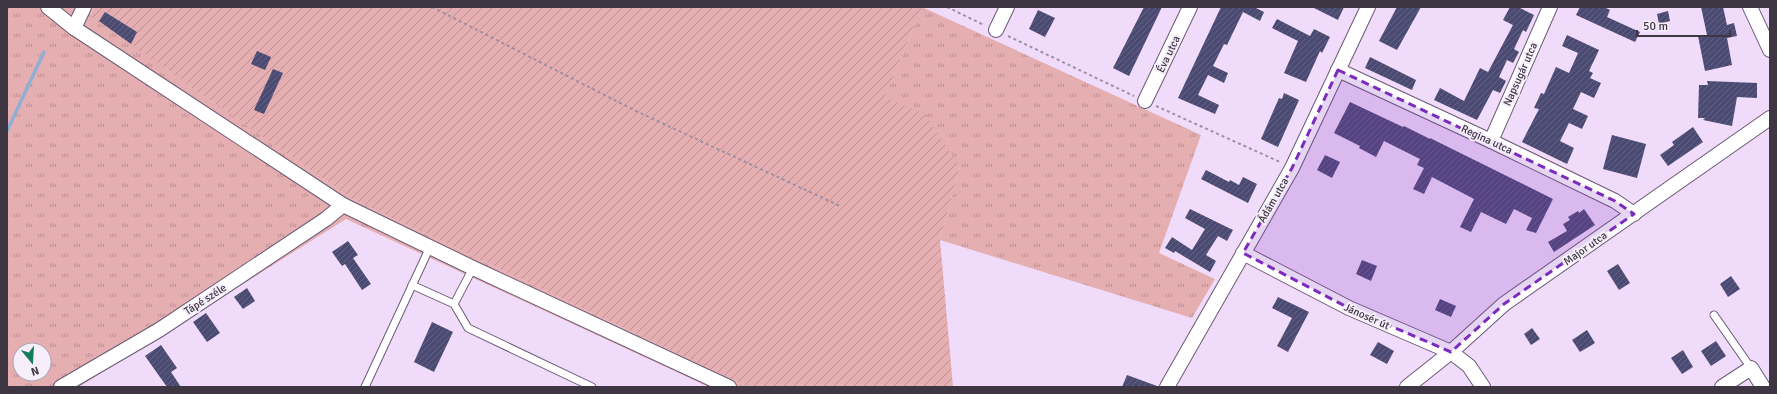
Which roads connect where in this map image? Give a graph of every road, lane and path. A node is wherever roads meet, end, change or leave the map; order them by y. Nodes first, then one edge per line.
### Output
1 (48, 7) edge
2 (84, 7) edge
3 (432, 7) edge
4 (946, 7) edge
5 (1007, 7) edge
6 (1190, 7) edge
7 (1368, 7) edge
8 (1550, 7) edge
9 (1750, 7) edge
10 (74, 28) junction
11 (996, 30) junction
12 (1770, 50) edge
13 (1338, 70) junction
14 (1145, 101) junction
15 (1770, 118) edge
16 (1491, 141) junction
17 (1292, 168) junction
18 (343, 205) junction
19 (840, 206) dead end
20 (1634, 214) junction
21 (430, 247) junction
22 (1243, 252) junction
23 (473, 268) junction
24 (412, 285) junction
25 (454, 304) junction
26 (1714, 315) dead end
27 (1451, 352) junction
28 (1751, 368) junction
29 (61, 387) edge
30 (365, 387) edge
31 (592, 387) edge
32 (729, 387) edge
33 (1167, 387) edge
34 (1407, 387) edge
35 (1483, 387) edge
36 (1722, 387) edge
37 (1763, 387) edge

1 - 10 street
2 - 10 street
3 - 19 path
4 - 11 path
5 - 11 street
6 - 14 street, Éva utca
7 - 13 street, Ádám utca
8 - 16 street, Napsugár utca
9 - 12 street
10 - 18 street
11 - 14 path
13 - 16 street, Regina utca
13 - 17 street, Ádám utca
14 - 17 path
15 - 20 street, Major utca
16 - 20 street, Regina utca
17 - 22 street, Ádám utca
18 - 21 street
18 - 29 street, Tápé széle
20 - 27 street, Major utca
21 - 23 street
21 - 24 lane
22 - 27 street, Jánosér út
22 - 33 street, Ádám utca
23 - 25 lane
23 - 32 street
24 - 25 lane
24 - 30 lane
25 - 31 lane
26 - 28 lane
27 - 34 street, Major utca
27 - 35 street, Jánosér út
28 - 36 street
28 - 37 street

